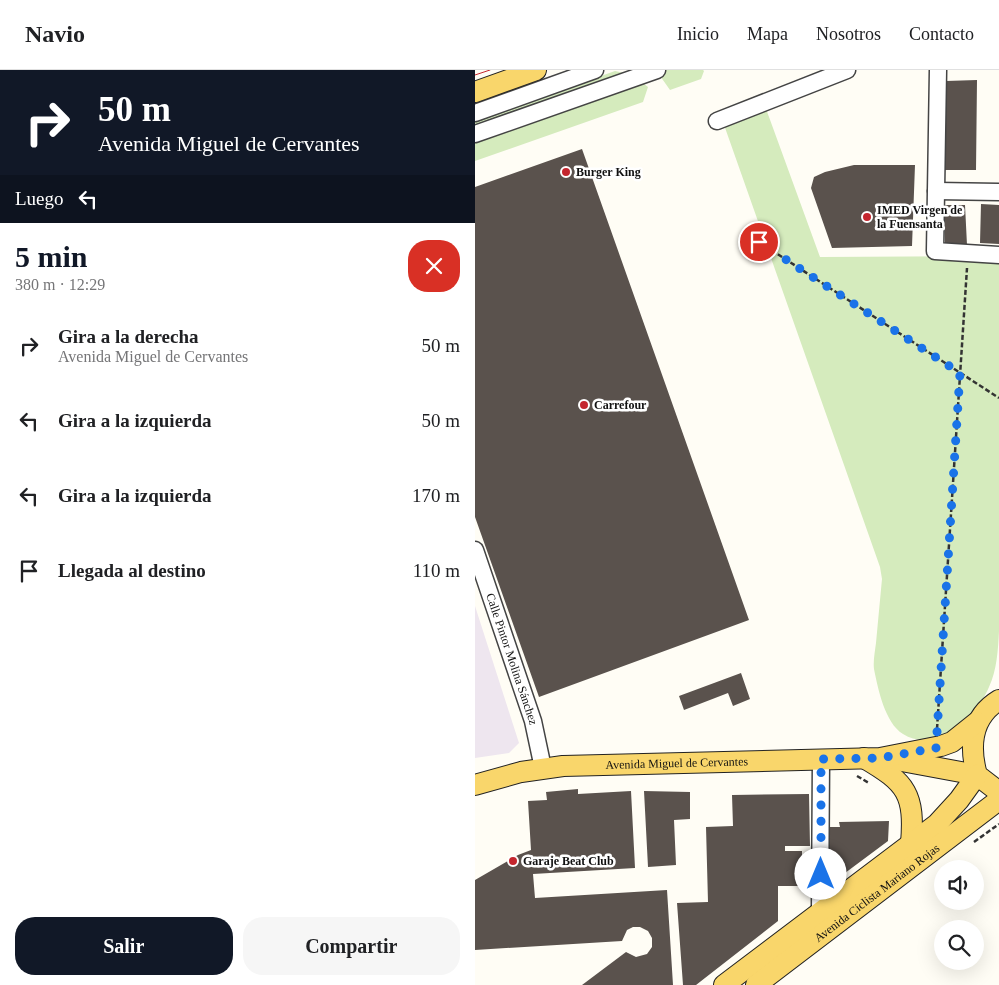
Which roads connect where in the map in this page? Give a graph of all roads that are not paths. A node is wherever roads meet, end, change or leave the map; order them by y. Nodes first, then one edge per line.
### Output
1 (536, 70) edge
2 (595, 70) edge
3 (657, 70) edge
4 (847, 70) edge
5 (938, 70) edge
6 (475, 92) edge
7 (475, 113) edge
8 (717, 121) dead end
9 (475, 134) edge
10 (936, 191) junction
11 (999, 192) edge
12 (999, 255) edge
13 (475, 550) edge
14 (999, 700) edge
15 (977, 722) junction
16 (872, 758) junction
17 (821, 759) junction
18 (543, 768) junction
19 (977, 775) junction
20 (475, 785) edge
21 (999, 792) edge
22 (999, 800) edge
23 (911, 844) junction
24 (820, 912) junction
25 (724, 985) edge
26 (756, 985) edge

1 - 6 main road
2 - 7 street
3 - 9 street
4 - 8 street
5 - 10 street
10 - 11 street
10 - 12 street
13 - 18 street, Calle Pintor Molina Sánchez
14 - 15 main road, Avenida Miguel de Cervantes
15 - 16 main road, Avenida Miguel de Cervantes
15 - 19 main road
16 - 17 main road, Avenida Miguel de Cervantes
16 - 19 main road, Avenida Miguel de Cervantes
16 - 23 main road
17 - 18 main road, Avenida Miguel de Cervantes
17 - 24 street
18 - 20 main road, Avenida Miguel de Cervantes
19 - 21 main road
19 - 23 main road, Avenida Ciclista Mariano Rojas
22 - 26 main road, Avenida Ciclista Mariano Rojas
23 - 24 main road, Avenida Ciclista Mariano Rojas
24 - 25 main road, Avenida Ciclista Mariano Rojas

